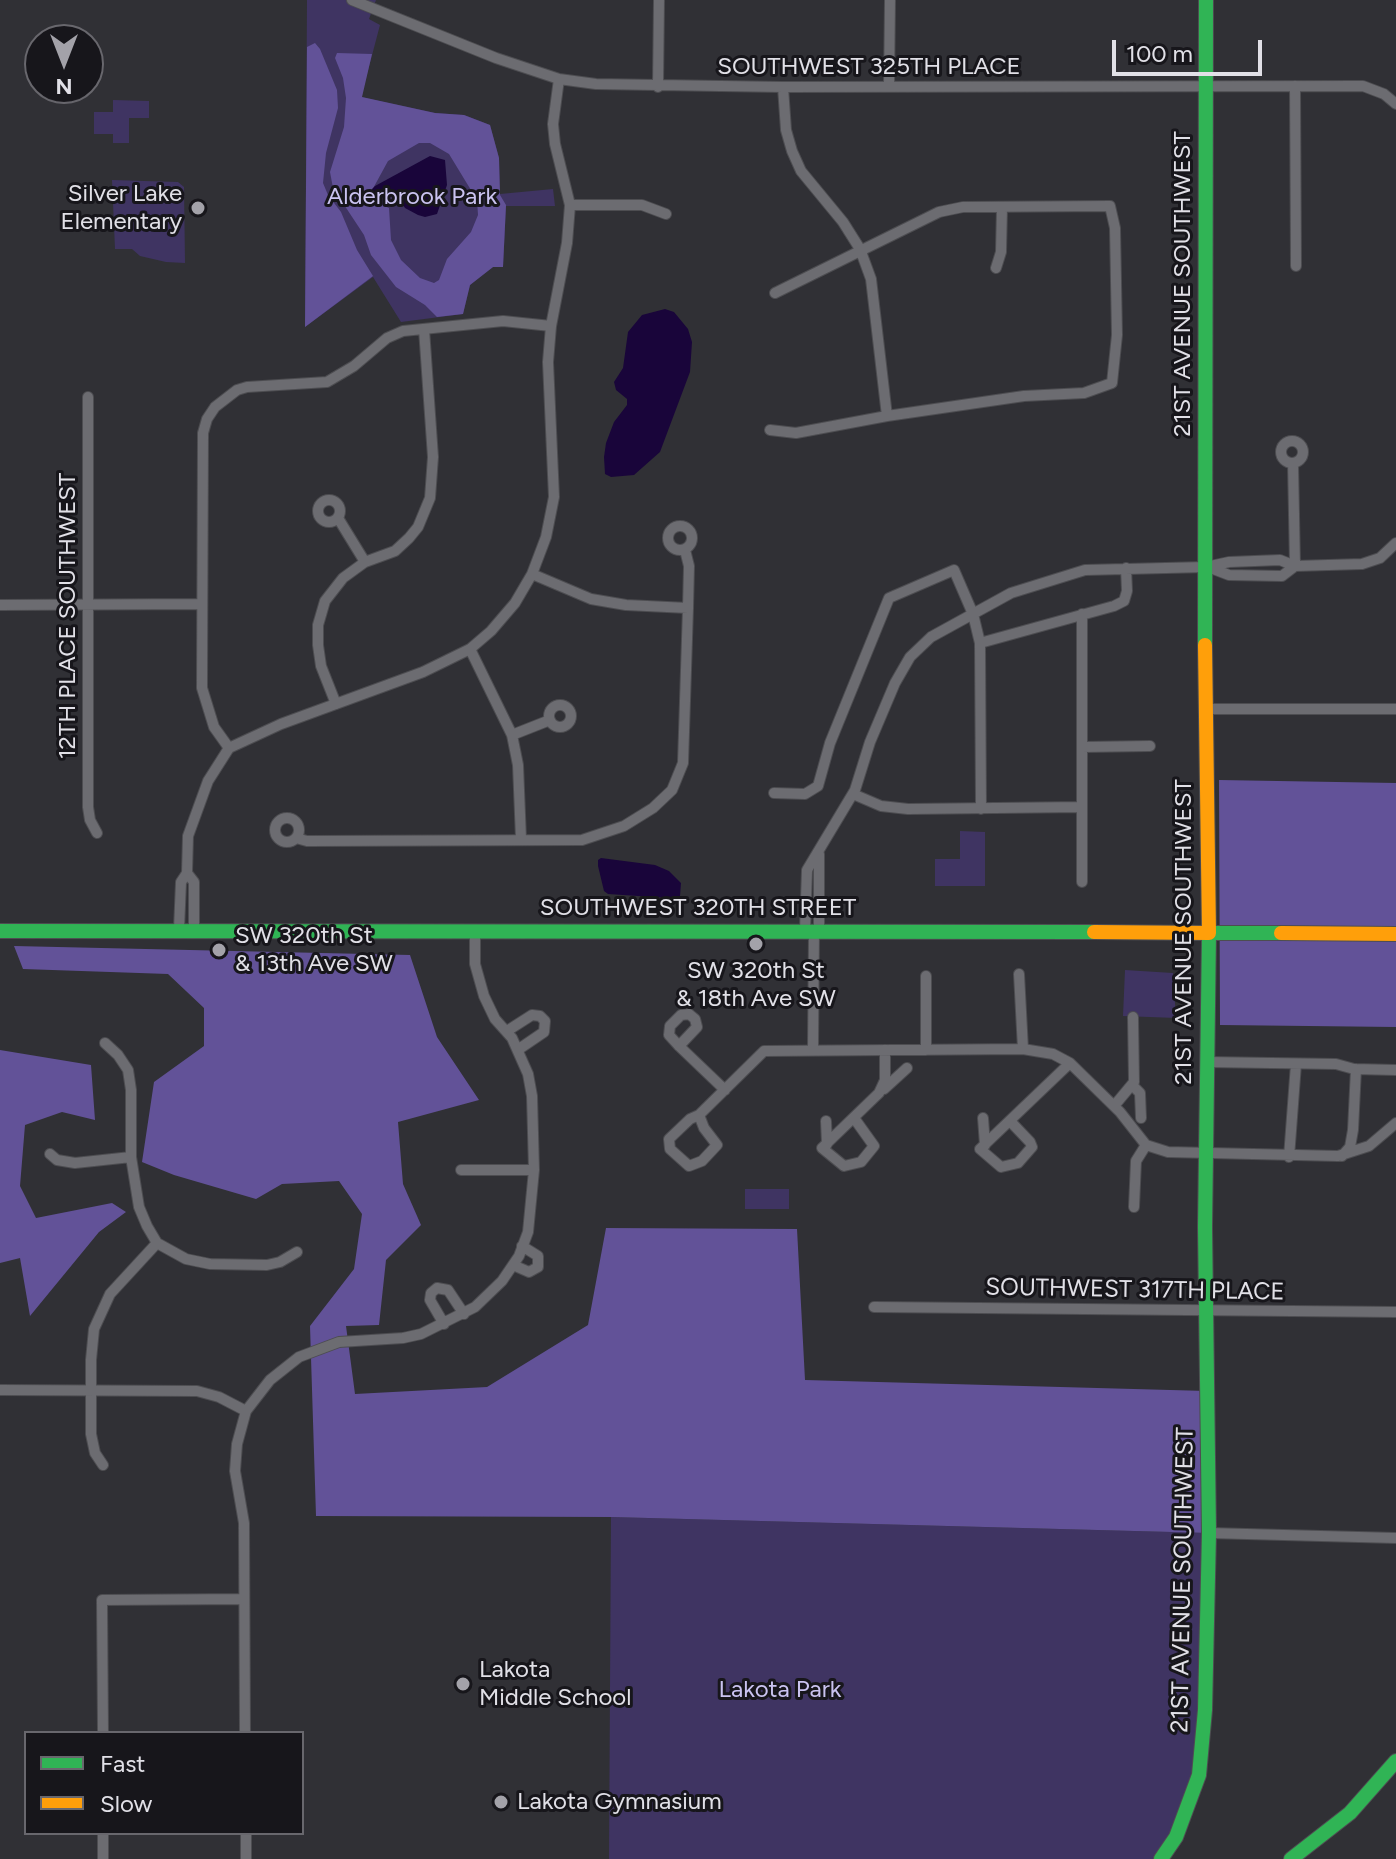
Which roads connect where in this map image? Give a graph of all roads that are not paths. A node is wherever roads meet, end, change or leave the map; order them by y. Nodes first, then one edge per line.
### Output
1 (352, 0) edge
2 (659, 0) edge
3 (890, 0) edge
4 (1206, 0) edge
5 (559, 79) junction
6 (1205, 85) junction
7 (1295, 86) junction
8 (658, 87) junction
9 (783, 87) junction
10 (889, 87) junction
11 (1396, 104) edge
12 (570, 205) junction
13 (1002, 207) junction
14 (666, 214) dead end
15 (860, 249) junction
16 (1296, 266) dead end
17 (996, 268) dead end
18 (775, 293) dead end
19 (551, 326) junction
20 (424, 329) junction
21 (88, 397) dead end
22 (887, 416) junction
23 (770, 430) dead end
24 (1293, 463) dead end
25 (338, 518) dead end
26 (1396, 543) edge
27 (685, 550) dead end
28 (365, 562) junction
29 (1295, 566) junction
30 (1206, 567) junction
31 (1126, 568) junction
32 (532, 574) junction
33 (202, 604) junction
34 (0, 605) edge
35 (86, 605) junction
36 (688, 608) junction
37 (973, 614) junction
38 (1082, 614) junction
39 (980, 643) junction
40 (470, 649) junction
41 (336, 704) junction
42 (1206, 709) junction
43 (1396, 709) edge
44 (550, 720) dead end
45 (512, 735) junction
46 (1150, 746) dead end
47 (1082, 747) junction
48 (229, 748) junction
49 (774, 793) dead end
50 (853, 794) junction
51 (1082, 807) junction
52 (981, 809) junction
53 (97, 833) dead end
54 (296, 838) dead end
55 (521, 839) junction
56 (1082, 882) dead end
57 (187, 929) junction
58 (812, 930) junction
59 (0, 931) edge
60 (475, 931) junction
61 (1209, 933) junction
62 (1396, 934) edge
63 (1019, 974) dead end
64 (926, 976) dead end
65 (1133, 1017) dead end
66 (507, 1031) junction
67 (105, 1043) dead end
68 (679, 1046) dead end
69 (519, 1049) junction
70 (1023, 1049) junction
71 (813, 1050) junction
72 (885, 1050) junction
73 (926, 1050) junction
74 (1207, 1062) junction
75 (1070, 1063) junction
76 (1296, 1064) junction
77 (907, 1068) dead end
78 (1356, 1069) junction
79 (1396, 1070) edge
80 (1132, 1085) junction
81 (725, 1090) junction
82 (879, 1093) junction
83 (1114, 1106) junction
84 (699, 1115) junction
85 (854, 1118) junction
86 (983, 1118) dead end
87 (1141, 1118) dead end
88 (826, 1121) dead end
89 (1010, 1121) junction
90 (1396, 1123) edge
91 (827, 1144) junction
92 (985, 1145) junction
93 (1146, 1145) junction
94 (50, 1154) dead end
95 (1206, 1154) junction
96 (1342, 1156) junction
97 (131, 1157) junction
98 (1289, 1157) junction
99 (461, 1170) dead end
100 (534, 1170) junction
101 (1134, 1207) dead end
102 (157, 1243) junction
103 (522, 1246) junction
104 (297, 1252) dead end
105 (513, 1265) junction
106 (874, 1307) dead end
107 (1206, 1310) junction
108 (1396, 1312) edge
109 (464, 1314) junction
110 (444, 1324) junction
111 (91, 1389) junction
112 (0, 1390) edge
113 (246, 1411) junction
114 (103, 1465) dead end
115 (1209, 1533) junction
116 (1396, 1538) edge
117 (244, 1599) junction
118 (103, 1731) edge
119 (245, 1731) edge
120 (1396, 1761) edge
121 (103, 1835) edge
122 (246, 1835) edge
123 (1165, 1858) edge
124 (103, 1859) edge
125 (246, 1859) edge
126 (1291, 1859) edge

1 - 5 street, SOUTHWEST 325TH PLACE
2 - 8 street
3 - 10 street
4 - 6 main road, 21ST AVENUE SOUTHWEST
5 - 8 street, SOUTHWEST 325TH PLACE
5 - 12 street
6 - 7 street, SOUTHWEST 325TH PLACE
6 - 10 street, SOUTHWEST 325TH PLACE
6 - 30 main road, 21ST AVENUE SOUTHWEST
7 - 11 street, SOUTHWEST 325TH PLACE
7 - 16 street
8 - 9 street, SOUTHWEST 325TH PLACE
9 - 10 street, SOUTHWEST 325TH PLACE
9 - 15 street
12 - 14 street
12 - 19 street
13 - 15 street
13 - 17 street
13 - 22 street
15 - 18 street
15 - 22 street
19 - 20 street
19 - 32 street
20 - 28 street
20 - 33 street
21 - 35 street, 12TH PLACE SOUTHWEST
22 - 23 street
24 - 29 street
25 - 28 street
26 - 29 street
27 - 36 street
28 - 41 street
29 - 30 street
30 - 31 street
30 - 42 main road, 21ST AVENUE SOUTHWEST
31 - 37 street
31 - 38 street
32 - 36 street
32 - 40 street
33 - 35 street
33 - 48 street
34 - 35 street
35 - 53 street, 12TH PLACE SOUTHWEST
36 - 55 street
37 - 39 street
37 - 49 street
37 - 50 street
38 - 39 street
38 - 47 street
39 - 52 street
40 - 41 street
40 - 45 street
41 - 48 street
42 - 43 street
42 - 61 main road, 21ST AVENUE SOUTHWEST
44 - 45 street
45 - 55 street
46 - 47 street
47 - 51 street
48 - 57 street
50 - 52 street
50 - 58 street
51 - 52 street
51 - 56 street
54 - 55 street
57 - 59 main road, SOUTHWEST 320TH STREET
57 - 60 main road, SOUTHWEST 320TH STREET
58 - 60 main road, SOUTHWEST 320TH STREET
58 - 61 main road, SOUTHWEST 320TH STREET
58 - 71 street
60 - 66 street
61 - 62 main road, SOUTHWEST 320TH STREET
61 - 74 main road, 21ST AVENUE SOUTHWEST
63 - 70 street
64 - 73 street
65 - 80 street
66 - 69 street
66 - 69 street
67 - 97 street
68 - 81 street
69 - 100 street
70 - 73 street
70 - 75 street
71 - 72 street
71 - 81 street
72 - 73 street
72 - 82 street
74 - 76 street
74 - 95 main road, 21ST AVENUE SOUTHWEST
75 - 83 street
75 - 89 street
76 - 78 street
76 - 98 street
77 - 82 street
78 - 79 street
78 - 96 street
80 - 83 street
80 - 87 street
81 - 84 street
82 - 85 street
83 - 93 street
84 - 84 street
85 - 91 street
85 - 91 street
86 - 92 street
88 - 91 street
89 - 92 street
89 - 92 street
90 - 96 street
93 - 95 street
93 - 101 street
94 - 97 street
95 - 98 street
95 - 107 main road, 21ST AVENUE SOUTHWEST
96 - 98 street
97 - 102 street
99 - 100 street
100 - 103 street
102 - 104 street
102 - 111 street
103 - 105 street
103 - 105 street
105 - 109 street
106 - 107 street, SOUTHWEST 317TH PLACE
107 - 108 street, SOUTHWEST 317TH PLACE
107 - 115 main road, 21ST AVENUE SOUTHWEST
109 - 110 street
109 - 110 street
110 - 113 street
111 - 112 street
111 - 113 street
111 - 114 street
113 - 117 street
115 - 116 street
115 - 123 main road, 21ST AVENUE SOUTHWEST
117 - 118 street
117 - 119 street
120 - 126 main road
121 - 124 street
122 - 125 street

